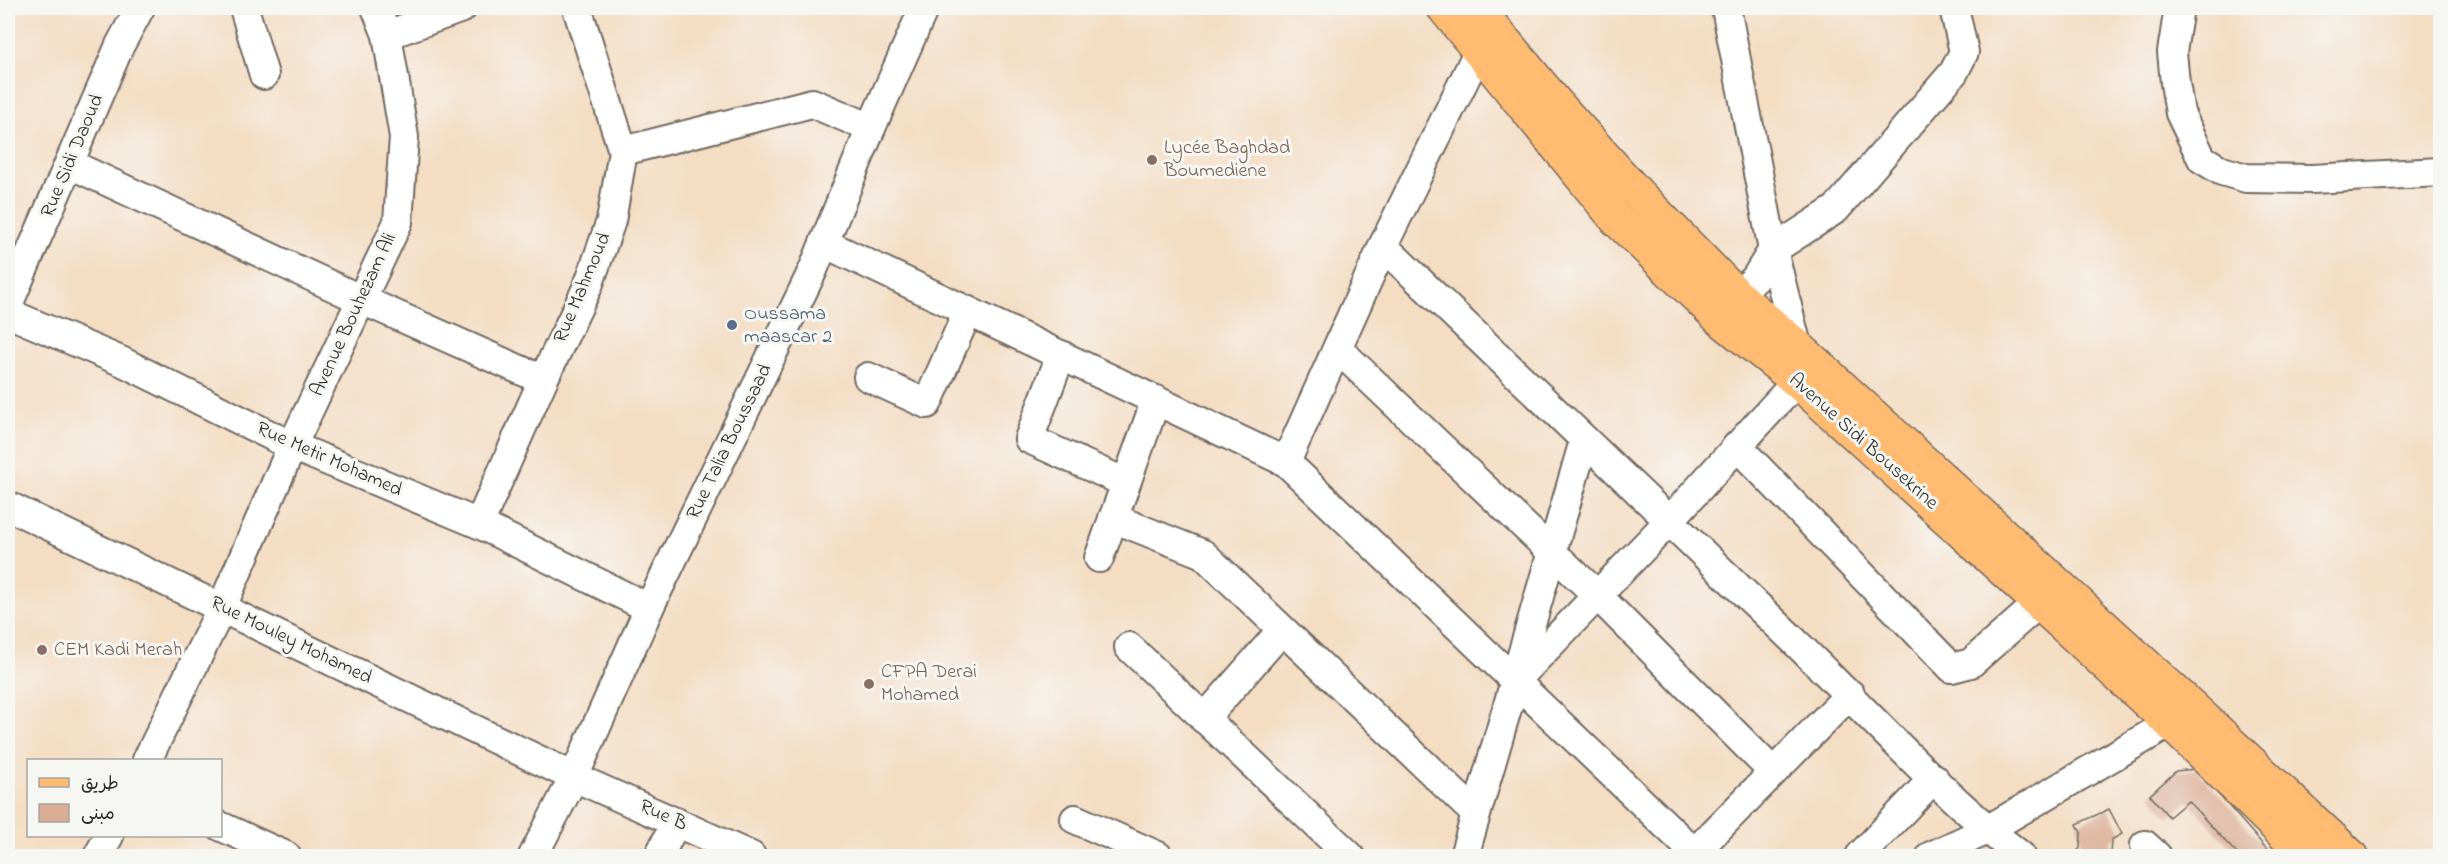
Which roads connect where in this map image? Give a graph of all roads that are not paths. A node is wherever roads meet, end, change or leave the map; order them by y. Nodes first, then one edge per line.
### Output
1 (140, 8) edge
2 (244, 8) edge
3 (376, 8) edge
4 (462, 8) edge
5 (578, 8) edge
6 (924, 8) edge
7 (1444, 8) edge
8 (1477, 8) edge
9 (1726, 8) edge
10 (1954, 8) edge
11 (2179, 8) edge
12 (387, 35) junction
13 (1479, 50) junction
14 (264, 75) dead end
15 (871, 128) junction
16 (623, 151) junction
17 (70, 164) junction
18 (2440, 172) edge
19 (824, 243) junction
20 (1383, 246) junction
21 (1773, 250) junction
22 (1737, 296) junction
23 (362, 300) junction
24 (8, 305) edge
25 (968, 311) junction
26 (8, 313) edge
27 (1797, 346) junction
28 (1338, 349) junction
29 (1061, 355) junction
30 (868, 377) dead end
31 (543, 380) junction
32 (1797, 381) junction
33 (1156, 400) junction
34 (1584, 441) junction
35 (292, 446) junction
36 (1737, 446) junction
37 (1286, 462) junction
38 (1126, 483) junction
39 (8, 506) edge
40 (1113, 518) junction
41 (1670, 520) junction
42 (478, 524) junction
43 (1553, 553) junction
44 (1099, 558) dead end
45 (1598, 595) junction
46 (2039, 603) junction
47 (222, 607) junction
48 (650, 608) junction
49 (1282, 630) junction
50 (1129, 647) dead end
51 (1515, 681) junction
52 (1850, 694) junction
53 (1204, 718) junction
54 (2170, 723) junction
55 (147, 759) edge
56 (1773, 772) junction
57 (574, 777) junction
58 (1934, 778) junction
59 (1476, 814) junction
60 (1075, 819) dead end
61 (676, 822) junction
62 (222, 827) edge
63 (1987, 830) junction
64 (108, 837) edge
65 (1696, 854) edge
66 (99, 856) edge
67 (286, 856) edge
68 (533, 856) edge
69 (659, 856) edge
70 (747, 856) edge
71 (1158, 856) edge
72 (1350, 856) edge
73 (1464, 856) edge
74 (1860, 856) edge
75 (1931, 856) edge
76 (2021, 856) edge
77 (2306, 856) edge
78 (2351, 856) edge

1 - 17 street, Rue Sidi Daoud
2 - 14 street
3 - 12 street, Avenue Bouhezam Ali
4 - 12 street
5 - 16 street, Rue Mahmoud
6 - 15 street, Rue Talia Boussaad
7 - 13 main road, Avenue Sidi Bousekrine
8 - 22 main road
9 - 21 street
10 - 21 street
11 - 18 street
12 - 23 street, Avenue Bouhezam Ali
13 - 20 street
13 - 32 main road, Avenue Sidi Bousekrine
15 - 16 street
15 - 19 street, Rue Talia Boussaad
16 - 31 street, Rue Mahmoud
17 - 23 street
17 - 24 street, Rue Sidi Daoud
19 - 25 street
19 - 48 street, Rue Talia Boussaad
20 - 28 street
20 - 34 street
21 - 22 street
21 - 27 street
22 - 27 main road
23 - 31 street
23 - 35 street, Avenue Bouhezam Ali
25 - 29 street
25 - 30 street
26 - 35 street, Rue Metir Mohamed
27 - 32 street
27 - 78 main road
28 - 37 street
28 - 43 street
29 - 33 street
29 - 38 street
31 - 42 street, Rue Mahmoud
32 - 36 street
32 - 46 main road, Avenue Sidi Bousekrine
33 - 37 street
33 - 38 street
34 - 41 street
34 - 43 street
35 - 42 street, Rue Metir Mohamed
35 - 47 street, Avenue Bouhezam Ali
36 - 41 street
36 - 46 street
37 - 51 street
38 - 40 street
39 - 47 street, Rue Mouley Mohamed
40 - 44 street
40 - 49 street
41 - 45 street
41 - 52 street
42 - 48 street, Rue Metir Mohamed
43 - 45 street
43 - 51 street
45 - 51 street
45 - 56 street
46 - 54 main road, Avenue Sidi Bousekrine
47 - 55 street, Avenue Bouhezam Ali
47 - 57 street, Rue Mouley Mohamed
48 - 57 street, Rue Talia Boussaad
49 - 53 street
49 - 59 street
50 - 53 street
51 - 59 street
51 - 65 street
52 - 56 street
52 - 58 street
53 - 72 street
54 - 63 street
54 - 77 main road, Avenue Sidi Bousekrine
56 - 65 street
57 - 61 street, Rue B
57 - 68 street, Rue Talia Boussaad
58 - 63 street
58 - 74 street
59 - 73 street
60 - 71 street
61 - 69 street
61 - 70 street, Rue B
62 - 67 street
63 - 75 street
63 - 76 street
64 - 66 street

